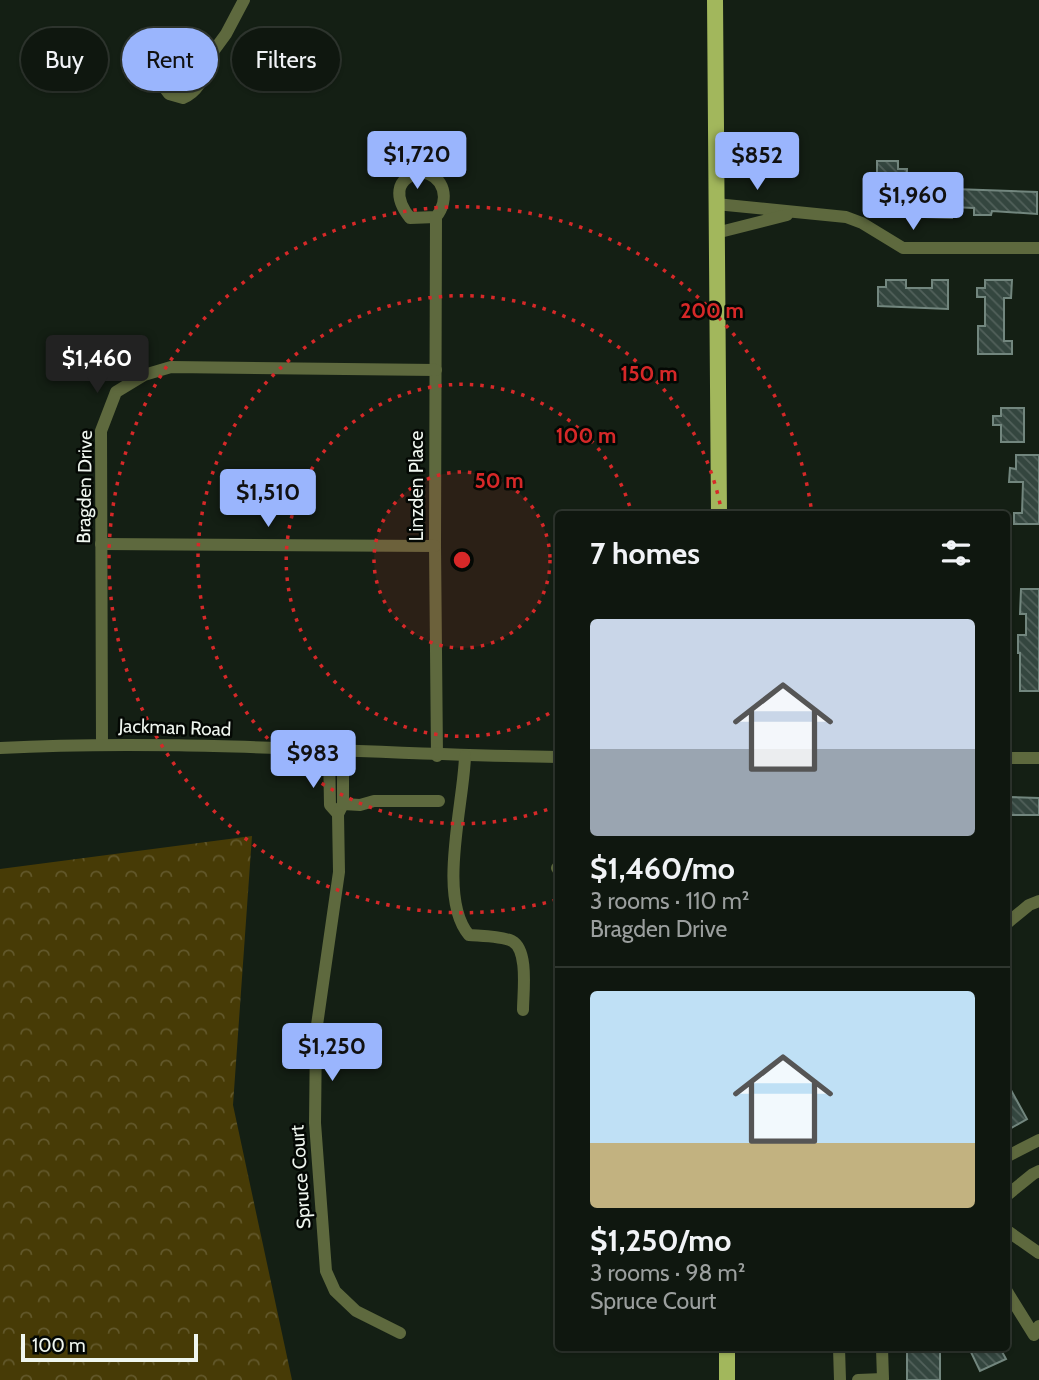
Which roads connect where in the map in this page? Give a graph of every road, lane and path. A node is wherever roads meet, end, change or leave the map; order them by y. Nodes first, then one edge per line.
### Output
1 (244, 0) edge
2 (715, 0) edge
3 (218, 45) edge
4 (716, 204) junction
5 (794, 213) junction
6 (436, 217) dead end
7 (716, 233) junction
8 (1039, 248) edge
9 (436, 370) junction
10 (719, 511) edge
11 (101, 544) junction
12 (435, 546) junction
13 (102, 744) junction
14 (0, 748) edge
15 (336, 751) junction
16 (437, 756) junction
17 (465, 756) junction
18 (555, 757) edge
19 (1010, 758) edge
20 (1039, 758) edge
21 (439, 801) dead end
22 (341, 809) junction
23 (1039, 901) edge
24 (1010, 921) edge
25 (523, 1010) dead end
26 (1039, 1140) edge
27 (1010, 1155) edge
28 (1039, 1171) edge
29 (1010, 1193) edge
30 (1010, 1233) edge
31 (1039, 1253) edge
32 (1010, 1296) edge
33 (1039, 1326) edge
34 (400, 1334) dead end
35 (727, 1351) edge
36 (839, 1351) edge
37 (882, 1351) edge
38 (727, 1380) edge
39 (840, 1380) edge
40 (858, 1380) edge

1 - 3 street
2 - 4 main road
4 - 5 street
4 - 7 main road
5 - 7 street
5 - 8 street
6 - 9 street, Linzden Place
7 - 10 main road
9 - 11 street, Bragden Drive
9 - 12 street, Linzden Place
11 - 12 street
11 - 13 street, Bragden Drive
12 - 16 street, Linzden Place
13 - 14 street, Jackman Road
13 - 15 street, Jackman Road
15 - 16 street, Jackman Road
15 - 22 street, Spruce Court
16 - 17 street, Jackman Road
17 - 18 street, Jackman Road
17 - 25 street
19 - 20 street
21 - 22 street
22 - 34 street, Spruce Court
23 - 24 street
26 - 27 street
28 - 29 street
30 - 31 street
32 - 33 street
35 - 38 main road
36 - 39 street
37 - 40 street

